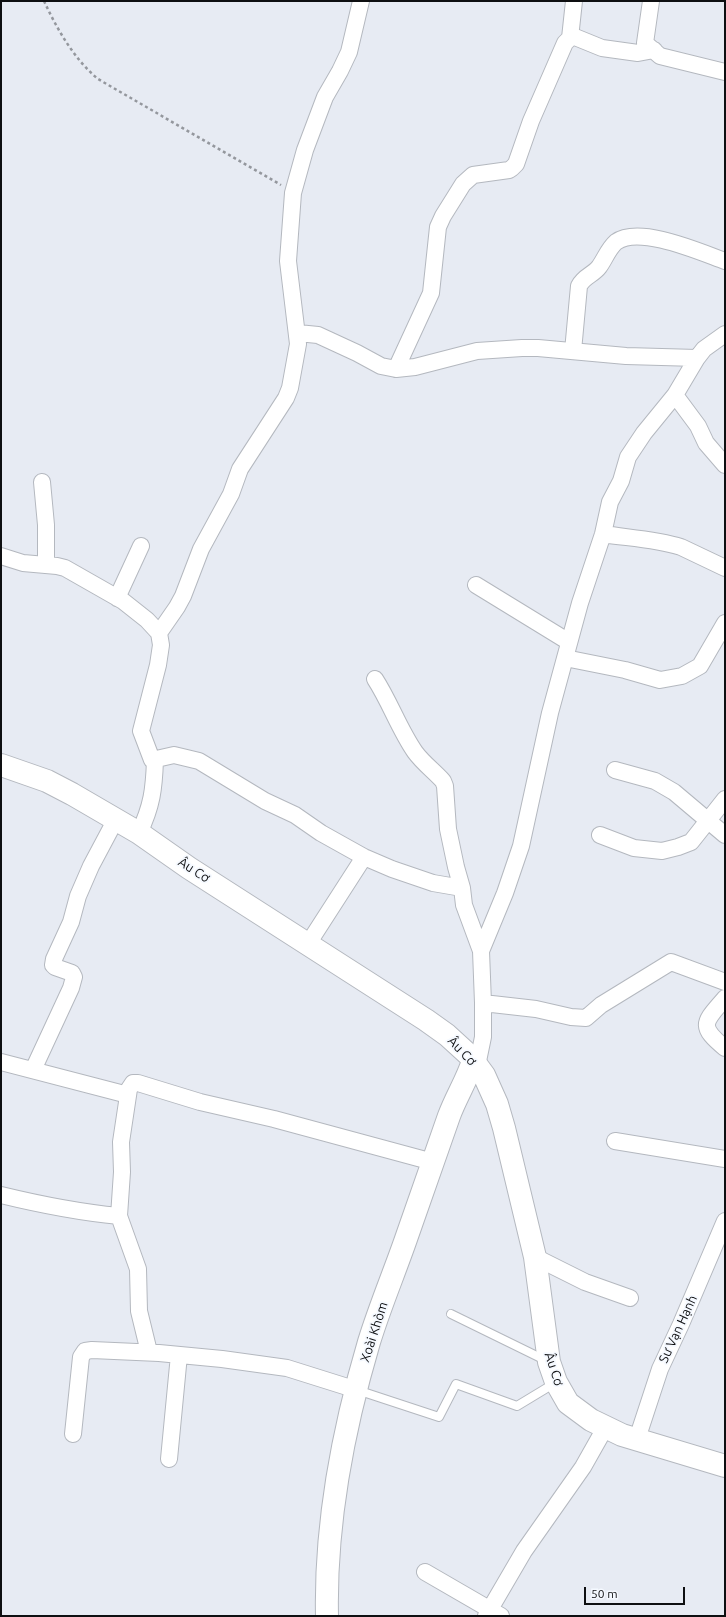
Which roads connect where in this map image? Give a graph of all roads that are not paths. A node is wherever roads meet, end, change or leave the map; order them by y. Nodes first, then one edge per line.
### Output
1 (361, 1) edge
2 (574, 1) edge
3 (651, 1) edge
4 (570, 38) junction
5 (654, 50) junction
6 (725, 72) edge
7 (725, 261) edge
8 (298, 332) junction
9 (725, 334) edge
10 (573, 351) junction
11 (697, 358) junction
12 (396, 369) junction
13 (675, 395) junction
14 (725, 465) edge
15 (42, 482) dead end
16 (603, 534) junction
17 (141, 546) dead end
18 (1, 556) edge
19 (46, 565) junction
20 (725, 568) edge
21 (476, 585) dead end
22 (116, 598) junction
23 (725, 623) edge
24 (159, 633) junction
25 (569, 642) junction
26 (565, 658) junction
27 (375, 679) dead end
28 (155, 760) junction
29 (1, 765) edge
30 (615, 770) dead end
31 (725, 799) edge
32 (116, 819) junction
33 (708, 821) junction
34 (139, 833) junction
35 (600, 835) dead end
36 (725, 835) edge
37 (364, 857) junction
38 (462, 888) junction
39 (308, 944) junction
40 (481, 951) junction
41 (725, 982) edge
42 (725, 998) edge
43 (484, 1003) junction
44 (725, 1048) edge
45 (1, 1062) edge
46 (475, 1063) junction
47 (33, 1070) junction
48 (128, 1095) junction
49 (615, 1141) dead end
50 (725, 1159) edge
51 (433, 1162) junction
52 (1, 1195) edge
53 (119, 1216) junction
54 (725, 1221) edge
55 (535, 1257) junction
56 (630, 1298) dead end
57 (451, 1314) dead end
58 (149, 1352) junction
59 (179, 1354) junction
60 (549, 1362) junction
61 (556, 1382) junction
62 (357, 1390) junction
63 (605, 1428) junction
64 (73, 1434) dead end
65 (637, 1439) junction
66 (169, 1459) dead end
67 (725, 1466) edge
68 (425, 1572) dead end
69 (492, 1614) edge
70 (327, 1616) edge

1 - 8 street
2 - 4 street
3 - 5 street
4 - 5 street
4 - 12 street
5 - 6 street
7 - 10 street
8 - 12 street
8 - 24 street
9 - 11 street
10 - 11 street
10 - 12 street
11 - 13 street
13 - 14 street
13 - 16 street
15 - 19 street
16 - 20 street
16 - 25 street
17 - 22 street
18 - 19 street
19 - 22 street
21 - 25 street
22 - 24 street
23 - 26 street
24 - 28 street
25 - 26 street
26 - 40 street
27 - 38 street
28 - 34 street
28 - 37 street
29 - 32 main road, Âu Cơ
30 - 33 street
31 - 33 street
32 - 34 main road, Âu Cơ
32 - 47 street
33 - 35 street
33 - 36 street
34 - 39 main road, Âu Cơ
37 - 38 street
37 - 39 street
38 - 40 street
39 - 46 main road, Âu Cơ
40 - 43 street
41 - 43 street
42 - 44 street
43 - 46 street
45 - 47 street
46 - 51 main road, Xoài Khòm
46 - 55 main road, Âu Cơ
47 - 48 street
48 - 51 street
48 - 53 street
49 - 50 street
51 - 62 main road, Xoài Khòm
52 - 53 street
53 - 58 street
54 - 65 street, Sư Vạn Hạnh
55 - 56 street
55 - 60 main road, Âu Cơ
57 - 60 lane
58 - 59 street
58 - 64 street
59 - 62 street
59 - 66 street
60 - 61 main road, Âu Cơ
61 - 62 lane
61 - 63 main road, Âu Cơ
62 - 70 main road, Xoài Khòm
63 - 65 main road, Âu Cơ
63 - 69 street
65 - 67 main road, Âu Cơ
68 - 69 street

